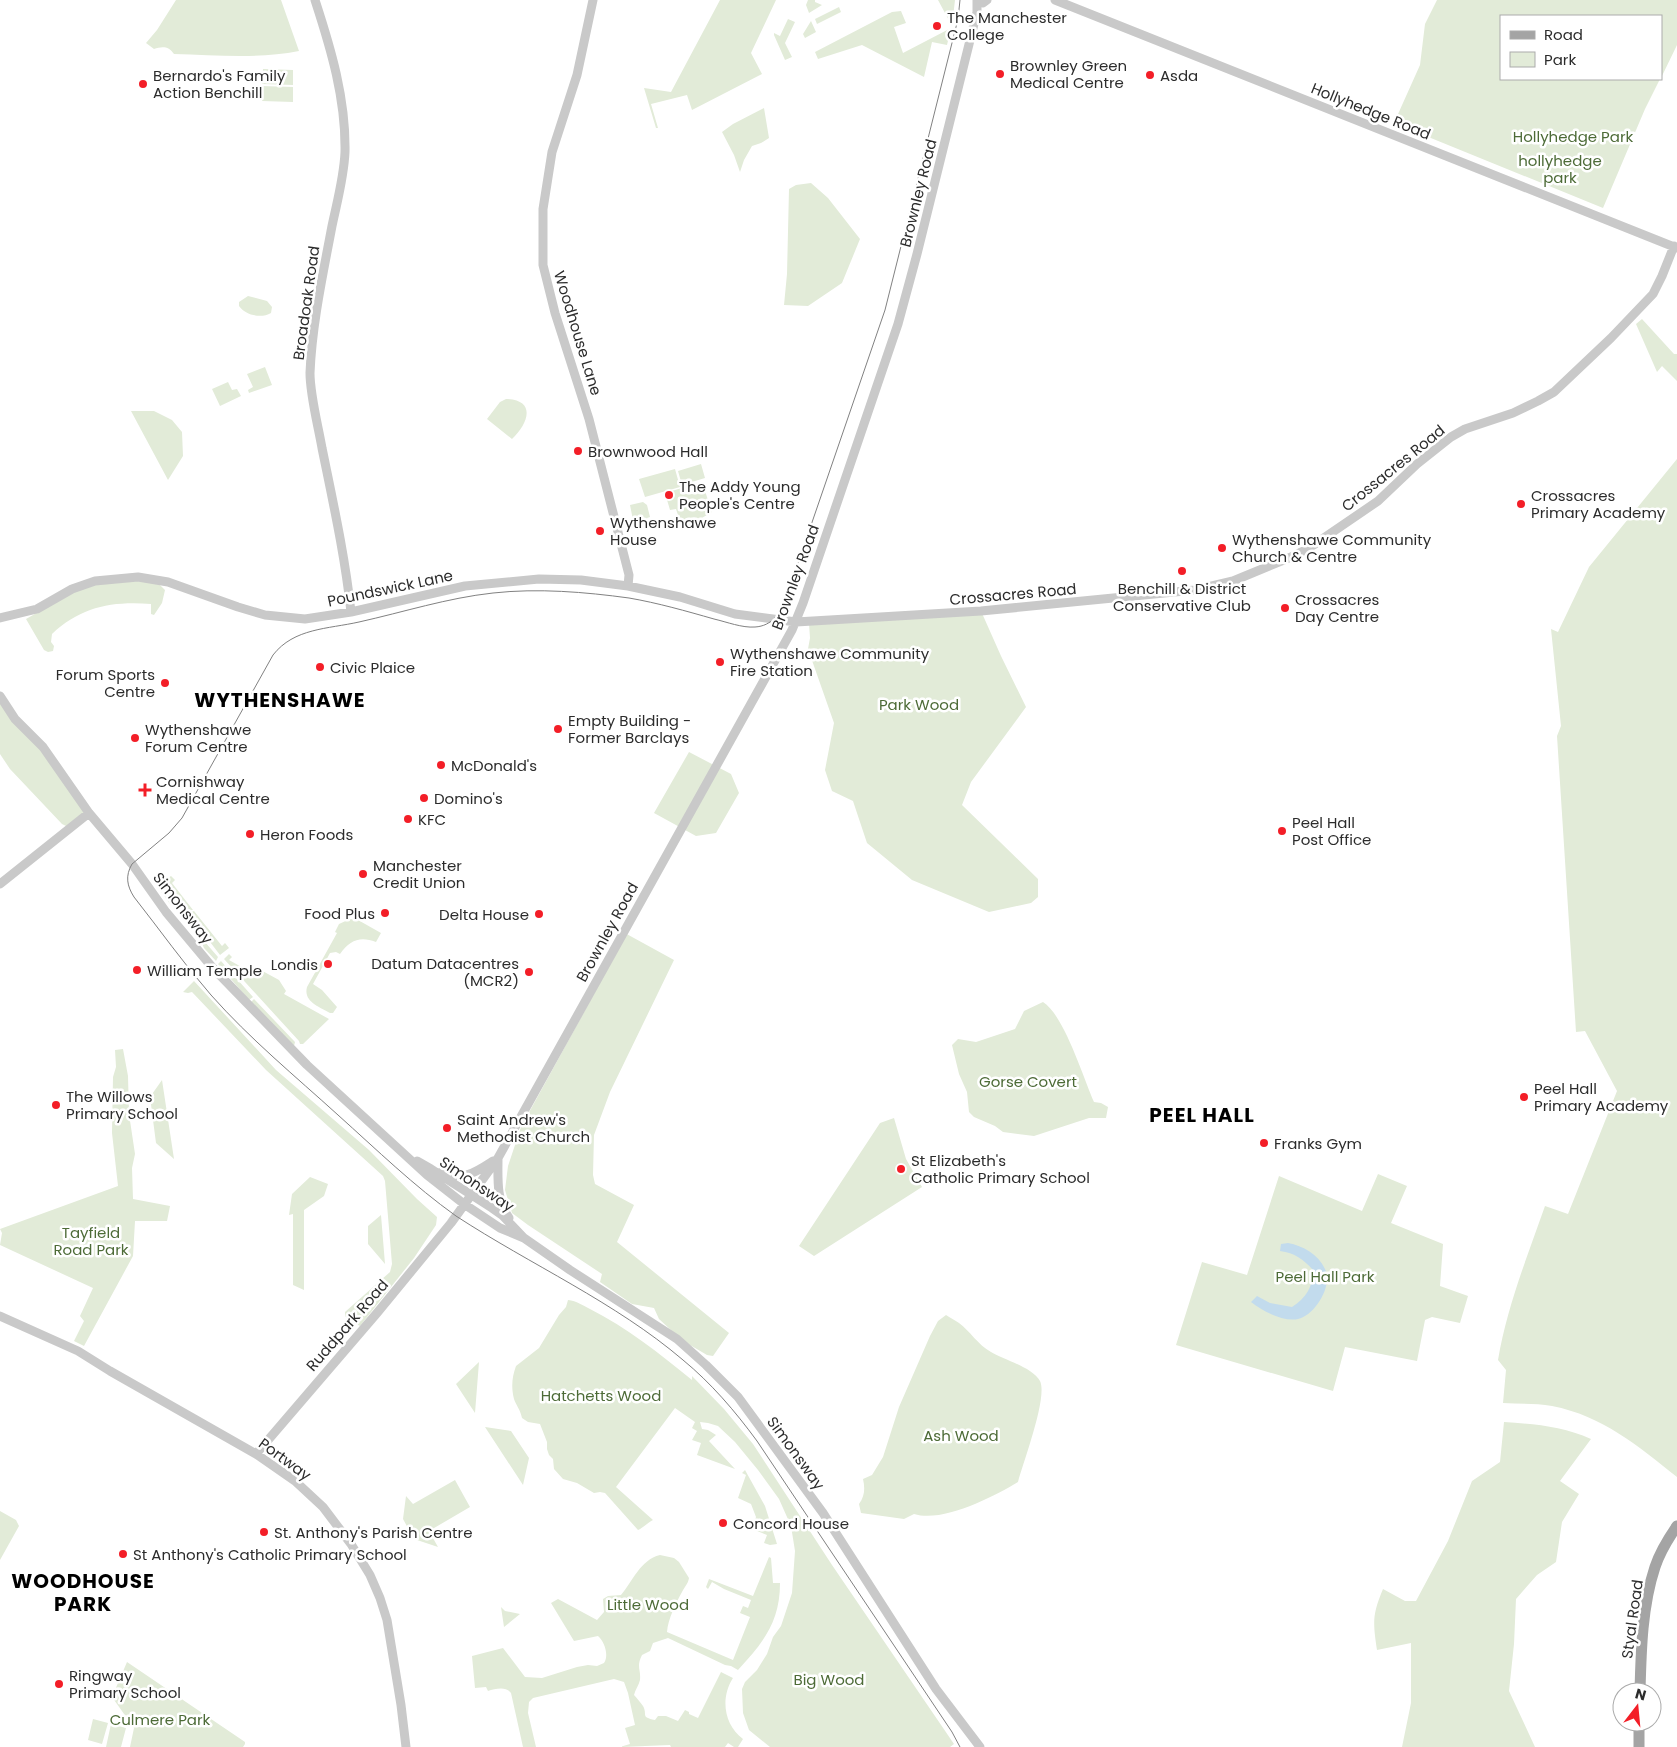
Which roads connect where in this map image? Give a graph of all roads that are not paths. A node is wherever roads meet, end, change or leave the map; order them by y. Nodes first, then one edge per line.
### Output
1 (314, 0) edge
2 (593, 0) edge
3 (1055, 0) edge
4 (983, 1) edge
5 (1676, 247) edge
6 (628, 586) junction
7 (351, 612) junction
8 (0, 618) edge
9 (796, 622) junction
10 (0, 696) edge
11 (89, 812) junction
12 (0, 884) edge
13 (410, 1158) junction
14 (498, 1158) junction
15 (431, 1169) junction
16 (471, 1195) junction
17 (464, 1204) junction
18 (516, 1232) junction
19 (0, 1316) edge
20 (256, 1454) junction
21 (1677, 1526) edge
22 (1640, 1682) edge
23 (1639, 1732) edge
24 (978, 1744) edge
25 (406, 1747) edge
26 (967, 1747) edge
27 (1639, 1747) edge

1 - 7 street, Broadoak Road
2 - 6 street, Woodhouse Lane
3 - 5 street, Hollyhedge Road
4 - 9 street, Brownley Road
5 - 9 street, Crossacres Road
6 - 7 street, Poundswick Lane
6 - 9 street, Poundswick Lane
7 - 8 street, Poundswick Lane
9 - 14 street, Brownley Road
10 - 11 street, Simonsway
11 - 12 street
11 - 13 street, Simonsway
13 - 15 street, Simonsway
13 - 17 street, Simonsway
14 - 15 street
14 - 16 street, Brownley Road
14 - 18 street
15 - 16 street, Simonsway
16 - 17 street, Ruddpark Road
16 - 18 street, Simonsway
17 - 18 street, Simonsway
17 - 20 street, Ruddpark Road
18 - 24 street, Simonsway
19 - 20 street, Portway
20 - 25 street, Portway
21 - 22 main road, Styal Road
23 - 27 main road
24 - 26 street

